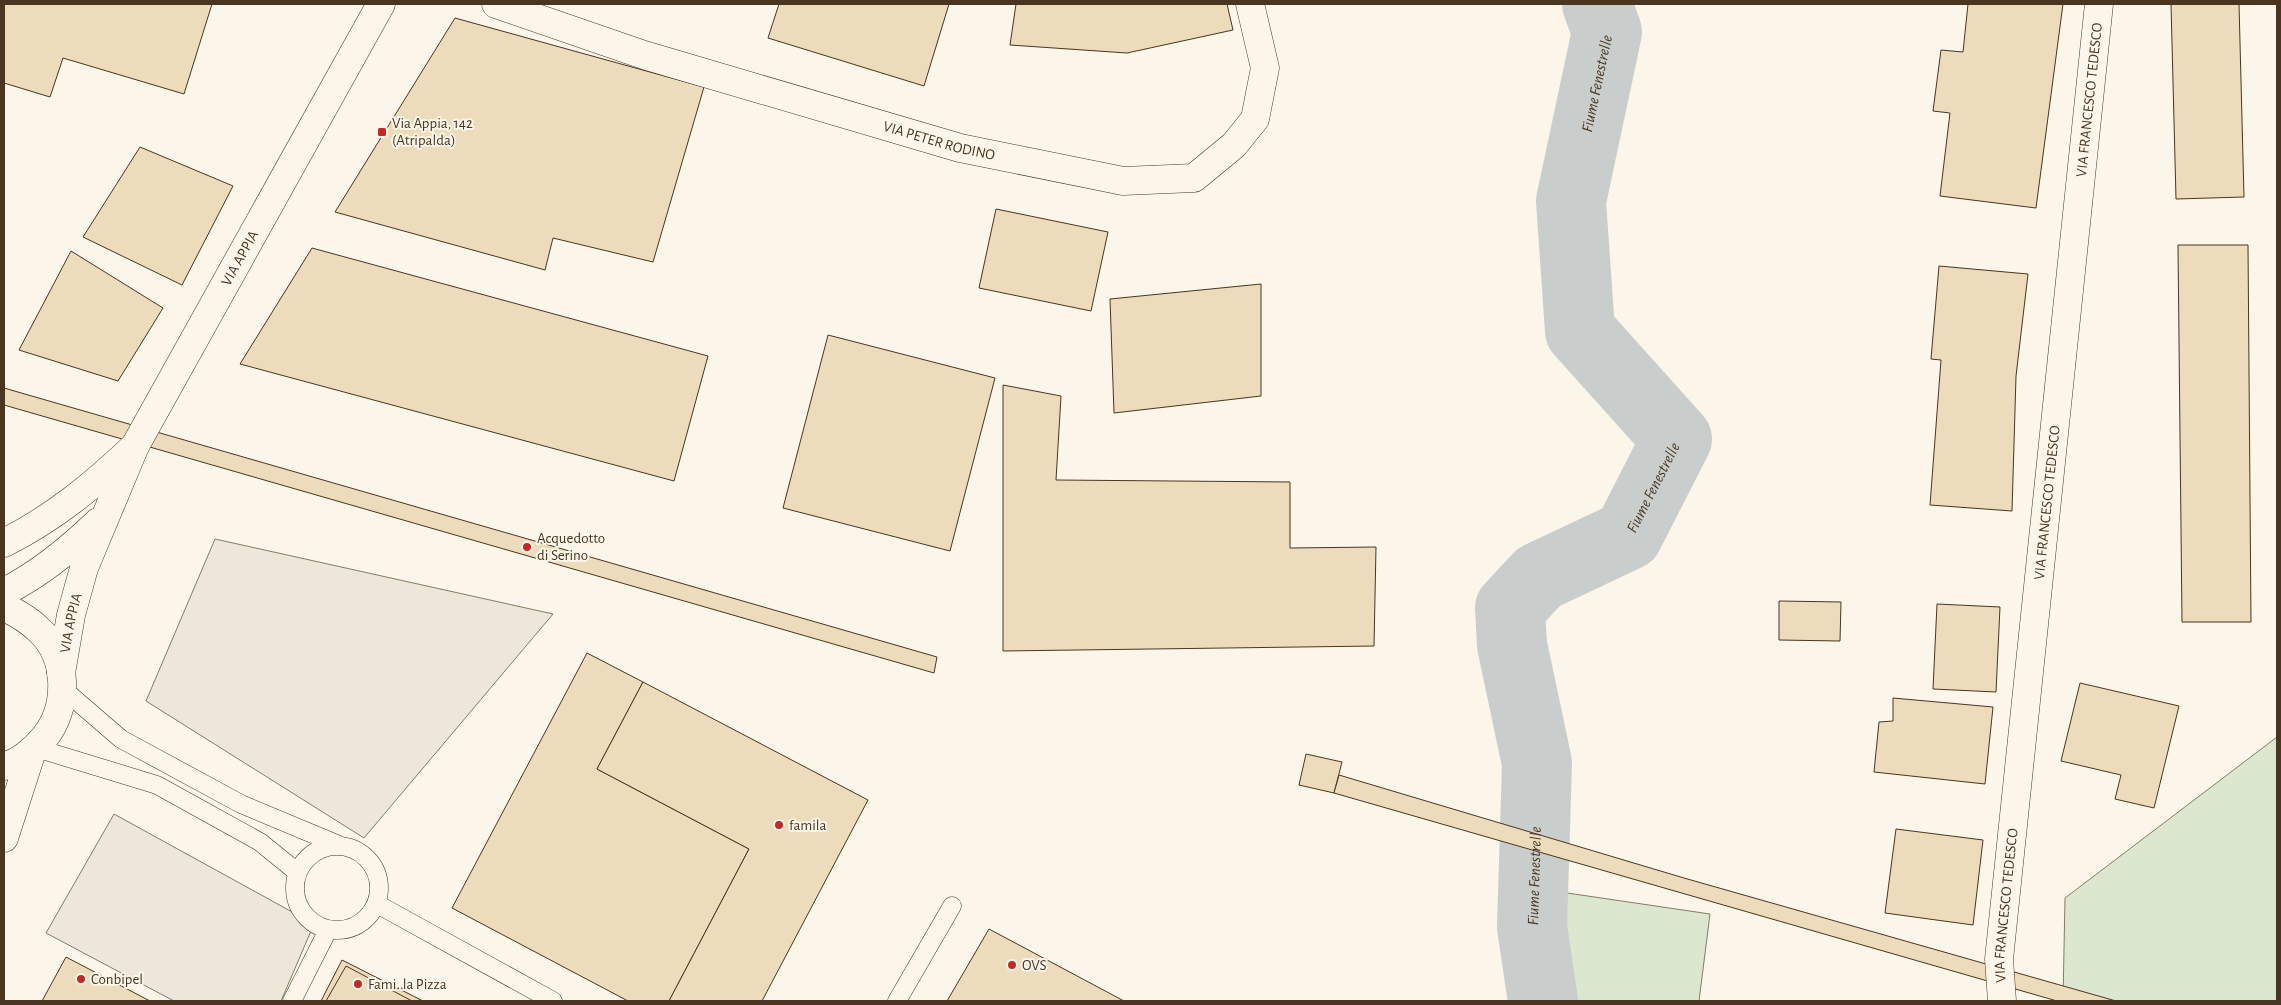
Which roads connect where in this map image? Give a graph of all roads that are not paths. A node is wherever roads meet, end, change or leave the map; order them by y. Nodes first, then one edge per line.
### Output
1 (381, 4) edge
2 (496, 4) edge
3 (1250, 4) edge
4 (2099, 4) edge
5 (135, 446) junction
6 (105, 516) junction
7 (4, 543) edge
8 (4, 592) edge
9 (4, 607) edge
10 (62, 681) junction
11 (34, 750) junction
12 (4, 766) edge
13 (4, 838) edge
14 (339, 845) junction
15 (298, 872) junction
16 (377, 904) junction
17 (952, 906) dead end
18 (328, 930) junction
19 (292, 1001) edge
20 (552, 1001) edge
21 (897, 1001) edge
22 (2002, 1001) edge

1 - 5 main road, VIA APPIA
2 - 3 main road, VIA PETER RODINO
4 - 22 main road, VIA FRANCESCO TEDESCO
5 - 6 main road, VIA APPIA
5 - 7 main road
6 - 8 main road, VIA APPIA
6 - 10 main road, VIA APPIA
9 - 10 main road, VIA APPIA
10 - 11 main road, VIA APPIA
10 - 14 lane
11 - 12 main road, VIA APPIA
11 - 13 main road, VIA APPIA
11 - 15 lane
14 - 15 lane
14 - 16 lane
15 - 18 lane
16 - 18 lane
16 - 20 lane
17 - 21 lane
18 - 19 lane

